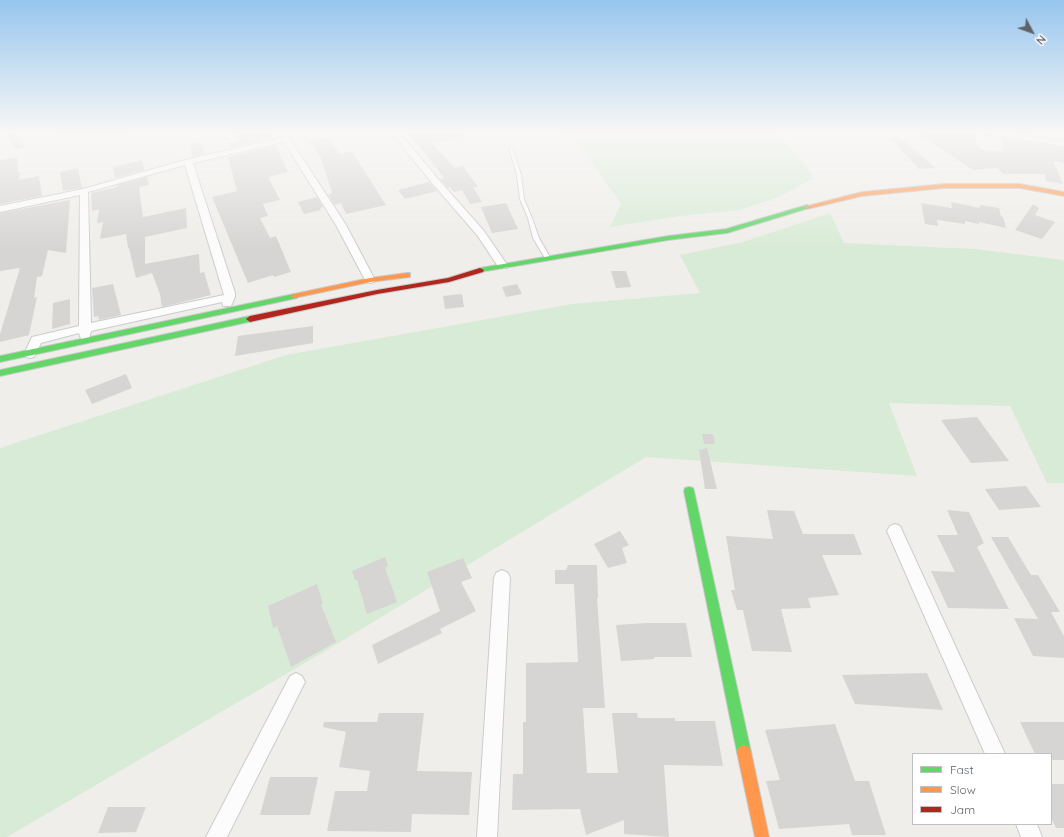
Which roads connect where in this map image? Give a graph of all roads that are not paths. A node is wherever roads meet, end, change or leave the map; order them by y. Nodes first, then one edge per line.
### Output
1 (156, 171) edge
2 (191, 171) edge
3 (308, 171) edge
4 (427, 171) edge
5 (518, 171) edge
6 (84, 191) junction
7 (1064, 194) edge
8 (0, 209) edge
9 (548, 259) junction
10 (503, 266) junction
11 (450, 269) dead end
12 (473, 271) junction
13 (414, 274) dead end
14 (370, 280) junction
15 (230, 297) junction
16 (225, 312) junction
17 (85, 327) junction
18 (86, 342) junction
19 (30, 354) junction
20 (0, 359) edge
21 (0, 373) edge
22 (689, 491) dead end
23 (895, 530) dead end
24 (502, 578) dead end
25 (296, 682) dead end
26 (995, 753) edge
27 (1026, 825) edge
28 (216, 837) edge
29 (487, 837) edge
30 (762, 837) edge
31 (1032, 837) edge

1 - 6 street
2 - 15 street
3 - 14 street
4 - 10 street
5 - 9 lane
6 - 8 street
6 - 17 street
7 - 9 street
9 - 10 street
10 - 12 street
11 - 12 street
12 - 21 street
13 - 14 street
14 - 16 street
15 - 16 street
15 - 17 street
16 - 18 street
17 - 18 street
17 - 19 street
18 - 19 street
19 - 20 street
22 - 30 street
23 - 26 street
24 - 29 street
25 - 28 street
27 - 31 street

